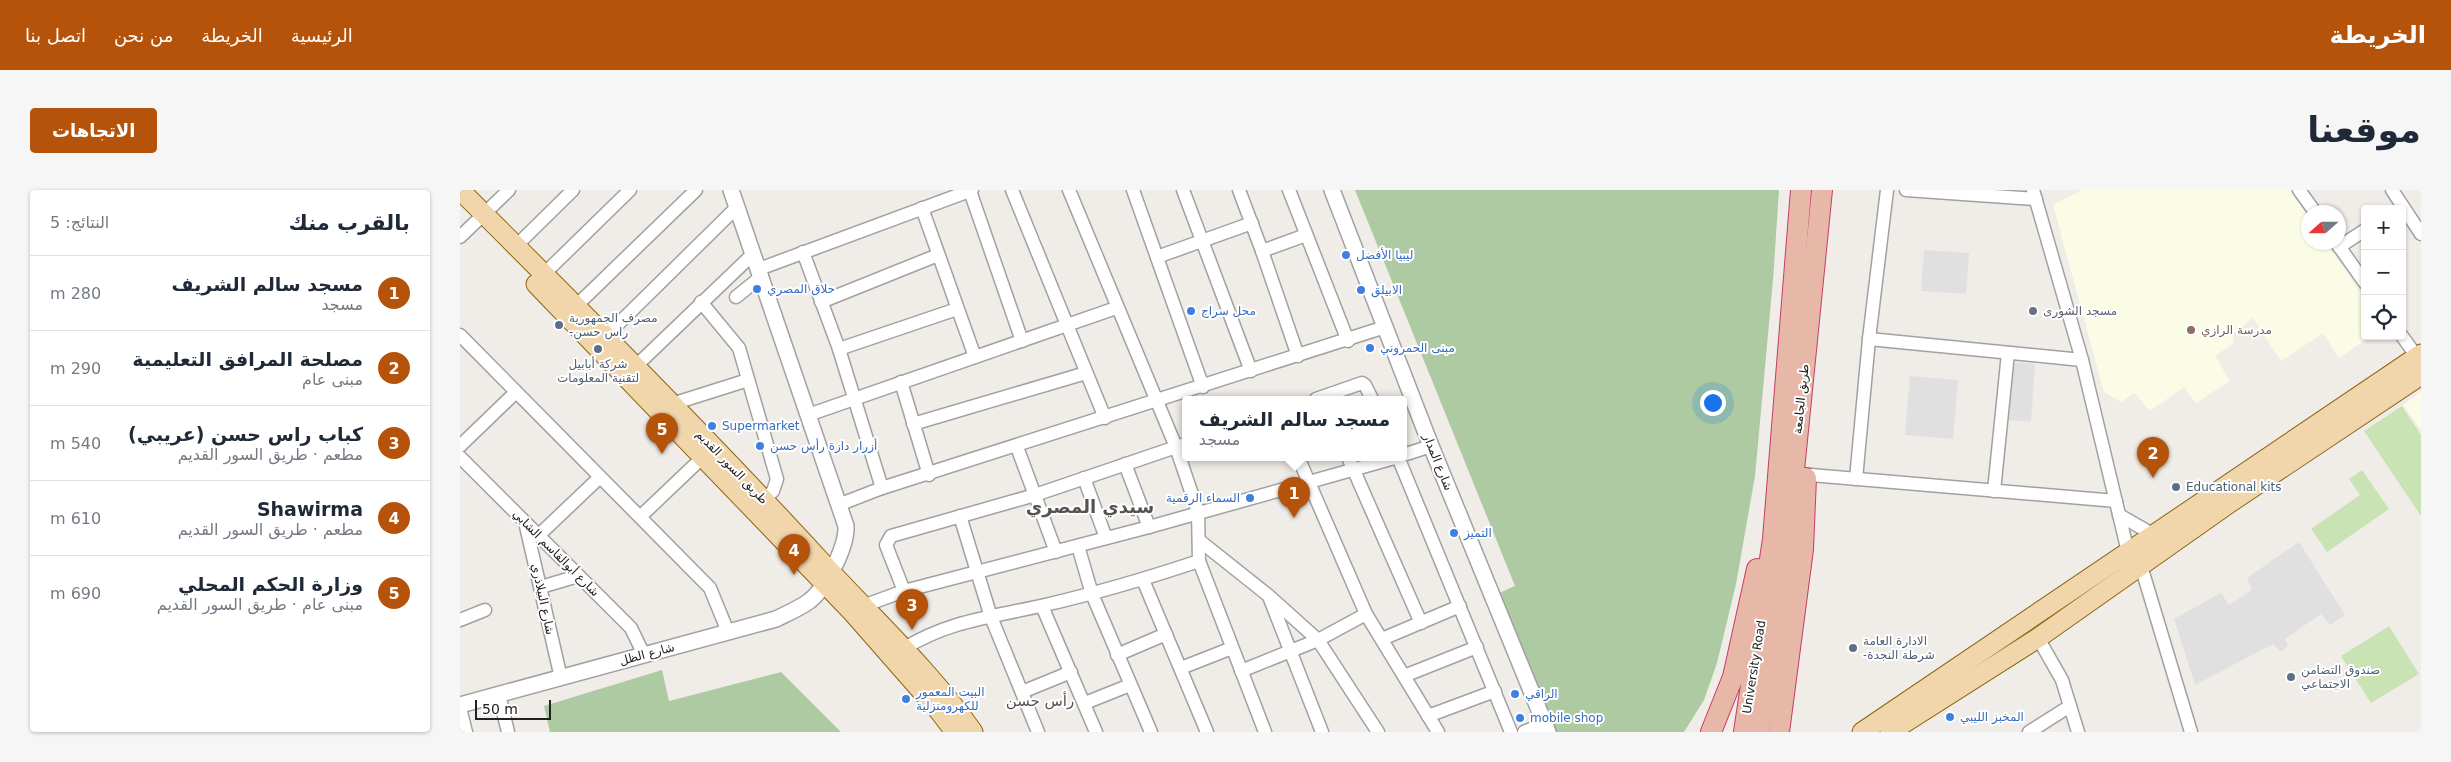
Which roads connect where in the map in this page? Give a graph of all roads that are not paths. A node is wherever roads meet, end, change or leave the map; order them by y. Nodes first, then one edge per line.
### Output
1 (460, 190) edge
2 (510, 190) edge
3 (573, 190) edge
4 (630, 190) edge
5 (696, 190) edge
6 (731, 190) edge
7 (971, 190) edge
8 (1012, 190) edge
9 (1069, 190) edge
10 (1133, 190) edge
11 (1183, 190) edge
12 (1239, 190) edge
13 (1289, 190) edge
14 (1332, 190) edge
15 (1801, 190) edge
16 (1822, 190) edge
17 (1887, 190) edge
18 (1906, 190) edge
19 (2299, 190) edge
20 (2392, 190) edge
21 (2034, 194) edge
22 (2310, 205) edge
23 (2398, 205) edge
24 (460, 206) edge
25 (736, 208) junction
26 (922, 208) junction
27 (2406, 216) edge
28 (480, 218) junction
29 (1252, 223) junction
30 (2361, 232) edge
31 (2421, 234) edge
32 (1306, 235) junction
33 (460, 236) edge
34 (1202, 240) junction
35 (2346, 241) edge
36 (516, 246) junction
37 (2342, 250) edge
38 (1262, 251) junction
39 (803, 252) junction
40 (753, 254) junction
41 (938, 255) junction
42 (1157, 257) junction
43 (760, 272) junction
44 (544, 274) junction
45 (2361, 277) edge
46 (736, 297) dead end
47 (701, 302) junction
48 (822, 302) junction
49 (576, 306) junction
50 (1116, 308) junction
51 (957, 309) junction
52 (1066, 326) junction
53 (1384, 327) junction
54 (460, 335) edge
55 (606, 336) junction
56 (1869, 339) junction
57 (2405, 340) edge
58 (1022, 341) junction
59 (1348, 341) junction
60 (838, 350) junction
61 (2008, 353) junction
62 (1298, 356) junction
63 (2419, 356) edge
64 (975, 357) junction
65 (2082, 360) junction
66 (636, 366) junction
67 (1251, 371) junction
68 (1086, 373) junction
69 (2421, 375) edge
70 (748, 380) junction
71 (901, 382) junction
72 (1203, 387) junction
73 (516, 392) junction
74 (1328, 396) edge
75 (1370, 396) edge
76 (854, 399) junction
77 (1158, 400) junction
78 (672, 404) junction
79 (808, 416) junction
80 (1105, 418) junction
81 (914, 424) junction
82 (460, 446) edge
83 (1180, 446) edge
84 (1431, 446) junction
85 (1017, 447) junction
86 (1407, 454) edge
87 (704, 456) junction
88 (460, 457) edge
89 (1184, 461) edge
90 (1300, 461) edge
91 (1350, 461) edge
92 (1385, 461) edge
93 (1400, 461) edge
94 (1125, 464) junction
95 (1355, 470) junction
96 (929, 474) junction
97 (1800, 474) junction
98 (600, 477) junction
99 (1084, 478) junction
100 (1856, 479) junction
101 (1309, 482) junction
102 (1778, 487) junction
103 (882, 488) junction
104 (1994, 491) junction
105 (1035, 495) junction
106 (764, 500) junction
107 (2116, 501) junction
108 (838, 505) junction
109 (1198, 512) junction
110 (641, 516) junction
111 (960, 516) junction
112 (2119, 516) junction
113 (524, 520) junction
114 (1149, 527) junction
115 (539, 535) junction
116 (2154, 535) junction
117 (1106, 538) junction
118 (1200, 541) junction
119 (1078, 546) junction
120 (1056, 552) junction
121 (2128, 552) junction
122 (1199, 561) junction
123 (2141, 566) junction
124 (978, 572) junction
125 (578, 576) junction
126 (827, 578) junction
127 (1144, 580) junction
128 (541, 588) junction
129 (904, 591) junction
130 (1092, 594) junction
131 (1269, 596) junction
132 (1771, 605) junction
133 (863, 606) junction
134 (1042, 606) junction
135 (1460, 606) junction
136 (486, 610) dead end
137 (1366, 614) junction
138 (991, 617) junction
139 (460, 620) edge
140 (1421, 623) junction
141 (728, 632) junction
142 (1166, 634) junction
143 (2038, 638) junction
144 (1382, 639) junction
145 (1318, 640) junction
146 (1476, 647) junction
147 (1232, 648) junction
148 (903, 649) junction
149 (1290, 651) junction
150 (644, 655) junction
151 (1117, 655) junction
152 (1180, 668) junction
153 (1241, 671) junction
154 (1071, 672) junction
155 (1404, 676) junction
156 (562, 678) junction
157 (1130, 685) junction
158 (1495, 691) junction
159 (1022, 692) junction
160 (499, 695) junction
161 (1085, 703) junction
162 (2070, 706) junction
163 (460, 707) edge
164 (1428, 716) junction
165 (1546, 728) edge
166 (1893, 731) edge
167 (466, 732) edge
168 (508, 732) edge
169 (955, 732) edge
170 (974, 732) edge
171 (1038, 732) edge
172 (1096, 732) edge
173 (1151, 732) edge
174 (1207, 732) edge
175 (1265, 732) edge
176 (1322, 732) edge
177 (1378, 732) edge
178 (1438, 732) edge
179 (1511, 732) edge
180 (1524, 732) edge
181 (1711, 732) edge
182 (1744, 732) edge
183 (1759, 732) edge
184 (1779, 732) edge
185 (1862, 732) edge
186 (2029, 732) edge
187 (2078, 732) edge
188 (2190, 732) edge

1 - 28 main road, طريق السور القديم
2 - 28 street
3 - 36 street
4 - 44 street
5 - 49 street
6 - 25 street
7 - 26 street
7 - 58 street
8 - 52 street
9 - 50 street
10 - 42 street
11 - 34 street
12 - 29 street
13 - 32 street
14 - 53 street, شارع المدار
15 - 102 highway, طريق الجامعة
16 - 97 highway, طريق الجامعة
17 - 56 street
18 - 21 street
19 - 22 street
20 - 23 street
21 - 65 street
24 - 28 main road, طريق السور القديم
25 - 40 street
25 - 55 street
26 - 39 street
26 - 41 street
27 - 31 street
28 - 33 street
28 - 36 main road, طريق السور القديم
28 - 87 main road, طريق السور القديم
29 - 34 street
29 - 38 street
30 - 35 street
32 - 38 street
32 - 59 street
34 - 42 street
34 - 67 street
36 - 44 main road, طريق السور القديم
37 - 45 street
38 - 62 street
39 - 43 street
39 - 48 street
40 - 43 street
40 - 47 street
41 - 48 street
41 - 51 street
42 - 72 street
43 - 46 street
43 - 79 street
44 - 49 main road, طريق السور القديم
47 - 66 street
47 - 70 street
48 - 60 street
49 - 55 main road, طريق السور القديم
50 - 52 street
50 - 77 street
51 - 60 street
51 - 64 street
52 - 58 street
52 - 68 street
53 - 59 street
53 - 84 street, شارع المدار
54 - 73 street
55 - 66 main road, طريق السور القديم
56 - 61 street
56 - 100 street
57 - 63 street
58 - 64 street
59 - 62 street
60 - 76 street
61 - 65 street
61 - 104 street
62 - 67 street
63 - 116 main road
64 - 71 street
65 - 107 street
66 - 78 main road, طريق السور القديم
67 - 72 street
68 - 80 street
68 - 81 street
69 - 123 main road
70 - 78 street
70 - 106 street
71 - 76 street
71 - 81 street
72 - 77 street
73 - 82 street
73 - 98 street
74 - 75 street
76 - 79 street
76 - 103 street
77 - 80 street
77 - 83 street
78 - 106 main road, طريق السور القديم
79 - 108 street
80 - 85 street
81 - 96 street
83 - 94 street
84 - 86 street
84 - 165 street, شارع المدار
85 - 96 street
85 - 105 street
87 - 110 street
87 - 126 main road, طريق السور القديم
88 - 113 street, شارع أبوالقاسم الشابي
89 - 109 street
90 - 101 street
91 - 95 street
92 - 95 street
93 - 135 street
94 - 99 street
94 - 114 street
95 - 101 street
95 - 140 street
96 - 103 street
97 - 100 street
97 - 132 highway
97 - 184 highway
98 - 110 street
98 - 115 street
99 - 105 street
99 - 117 street
100 - 104 street
101 - 109 street
101 - 137 street
102 - 132 highway, طريق الجامعة
102 - 181 highway
103 - 108 street
104 - 107 street
105 - 111 street
105 - 120 street
106 - 126 main road, طريق السور القديم
107 - 112 street
108 - 126 street
109 - 114 street
109 - 118 street
110 - 141 street
111 - 124 street
111 - 129 street
112 - 116 street
112 - 121 street
113 - 115 street, شارع أبوالقاسم الشابي
113 - 128 street, شارع البيلاذري
114 - 117 street
115 - 125 street, شارع أبوالقاسم الشابي
116 - 121 main road
117 - 119 street
118 - 122 street
118 - 131 street
119 - 120 street
119 - 130 street
120 - 124 street
121 - 185 main road
122 - 127 street
122 - 147 street
123 - 143 main road
123 - 188 street
124 - 129 street
124 - 138 street
125 - 128 street
125 - 150 street, شارع أبوالقاسم الشابي
126 - 133 main road, طريق السور القديم
126 - 141 street, شارع الظل
126 - 169 main road, طريق السور القديم
127 - 130 street
127 - 142 street
128 - 156 street, شارع البيلاذري
129 - 133 street
130 - 134 street
130 - 151 street
131 - 145 street
131 - 149 street
132 - 182 highway, University Road
132 - 183 highway, University Road
133 - 148 main road, طريق السور القديم
134 - 138 street
134 - 154 street
135 - 140 street
135 - 146 street
136 - 139 street
137 - 144 street
137 - 145 street
138 - 148 street
138 - 159 street
140 - 144 street
141 - 150 street, شارع الظل
142 - 151 street
142 - 152 street
143 - 162 street
143 - 166 main road
144 - 155 street
145 - 149 street
145 - 177 street
146 - 155 street
146 - 158 street
147 - 152 street
147 - 153 street
148 - 170 main road, طريق السور القديم
149 - 153 street
149 - 176 street
150 - 156 street, شارع الظل
151 - 157 street
152 - 174 street
153 - 175 street
154 - 159 street
154 - 161 street
155 - 164 street
156 - 160 street, شارع الظل
157 - 161 street
157 - 173 street
158 - 164 street
158 - 179 street
159 - 171 street
160 - 163 street, شارع الظل
160 - 168 street
161 - 172 street
162 - 186 street
162 - 187 street
163 - 167 street
164 - 178 street
165 - 180 street

